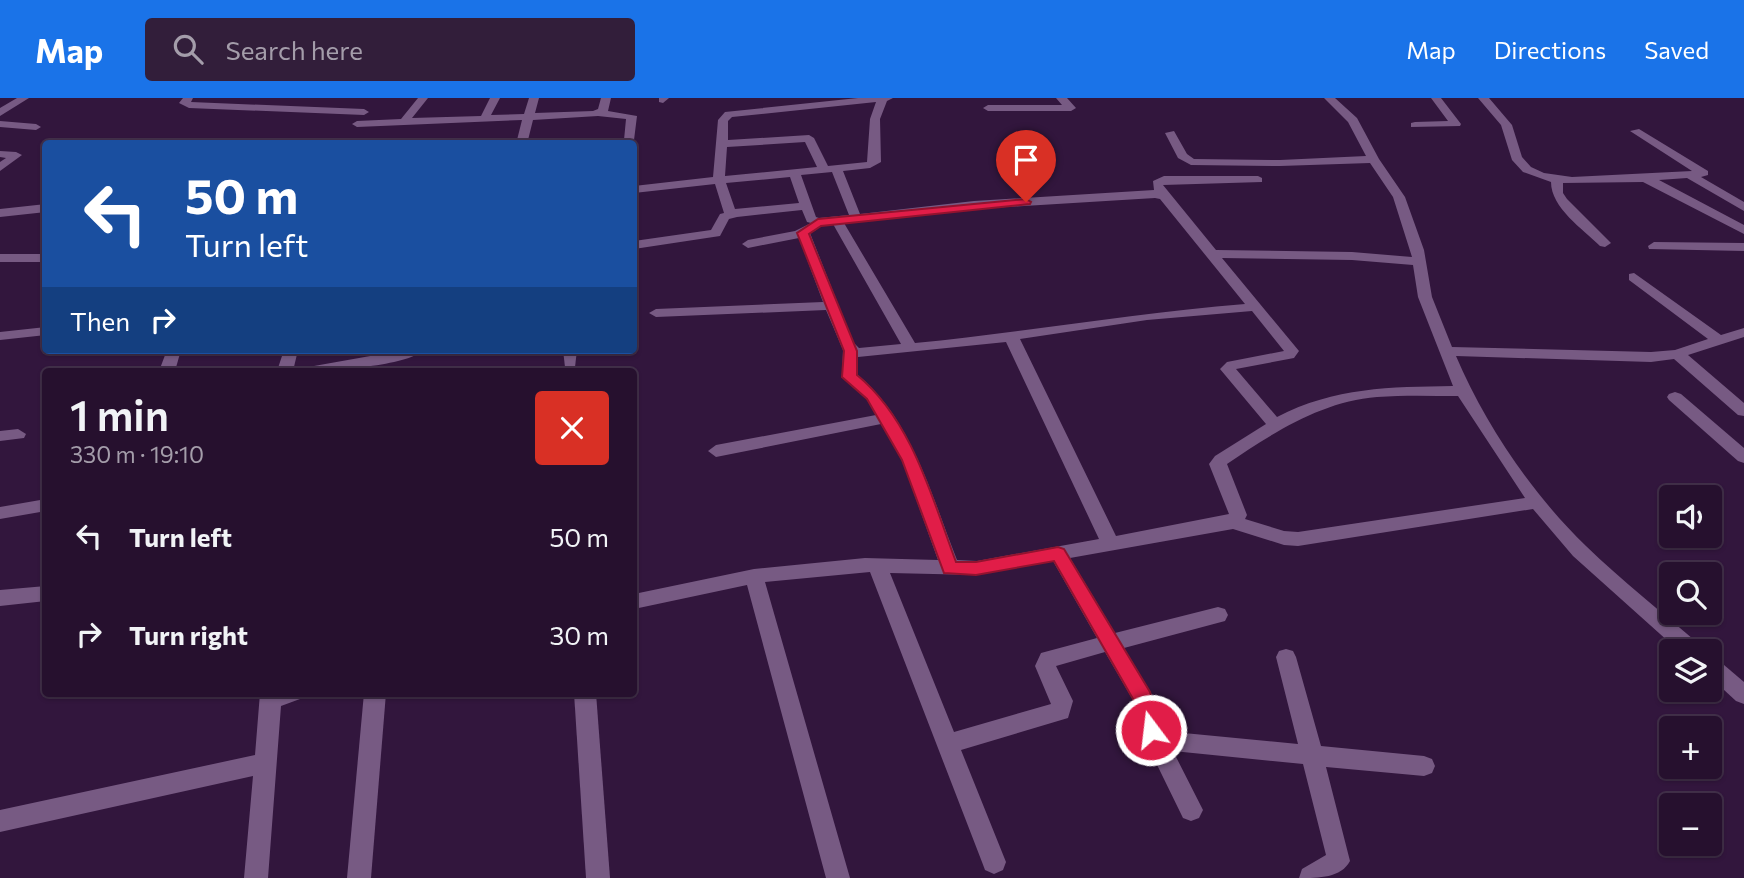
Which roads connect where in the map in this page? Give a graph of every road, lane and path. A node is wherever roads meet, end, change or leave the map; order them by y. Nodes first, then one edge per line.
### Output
1 (24, 98) edge
2 (188, 98) edge
3 (372, 98) edge
4 (423, 98) edge
5 (495, 98) edge
6 (534, 98) edge
7 (606, 98) edge
8 (1061, 98) edge
9 (1329, 98) edge
10 (1436, 98) edge
11 (1483, 98) edge
12 (887, 99) edge
13 (794, 103) edge
14 (988, 108) dead end
15 (364, 112) junction
16 (0, 113) edge
17 (598, 113) junction
18 (528, 118) junction
19 (484, 120) junction
20 (404, 122) junction
21 (0, 124) edge
22 (356, 124) junction
23 (1415, 125) dead end
24 (36, 127) dead end
25 (1635, 131) dead end
26 (1170, 133) dead end
27 (343, 140) edge
28 (522, 140) edge
29 (629, 140) dead end
30 (723, 144) junction
31 (0, 155) edge
32 (1373, 159) junction
33 (0, 168) edge
34 (830, 169) junction
35 (794, 172) junction
36 (1690, 175) junction
37 (719, 178) junction
38 (1644, 178) junction
39 (1557, 179) junction
40 (1258, 180) dead end
41 (637, 189) edge
42 (1161, 195) junction
43 (807, 206) junction
44 (1744, 207) edge
45 (42, 208) edge
46 (0, 213) edge
47 (730, 214) junction
48 (856, 218) junction
49 (837, 220) junction
50 (818, 222) junction
51 (1744, 230) edge
52 (803, 233) junction
53 (1605, 243) dead end
54 (748, 244) dead end
55 (637, 245) edge
56 (1654, 246) dead end
57 (1744, 247) edge
58 (1212, 254) junction
59 (0, 258) edge
60 (42, 258) edge
61 (1419, 262) junction
62 (1634, 277) dead end
63 (831, 306) junction
64 (1255, 307) junction
65 (656, 313) dead end
66 (42, 331) edge
67 (1744, 332) edge
68 (0, 336) edge
69 (1011, 336) junction
70 (1720, 341) junction
71 (911, 349) junction
72 (850, 351) junction
73 (1446, 351) junction
74 (407, 354) edge
75 (1677, 354) junction
76 (330, 368) edge
77 (1463, 391) junction
78 (1675, 397) dead end
79 (1744, 411) edge
80 (886, 418) junction
81 (1275, 425) junction
82 (18, 434) dead end
83 (0, 436) edge
84 (716, 451) dead end
85 (1744, 457) edge
86 (1537, 502) junction
87 (42, 506) edge
88 (0, 513) edge
89 (1233, 522) junction
90 (1111, 544) junction
91 (1058, 554) junction
92 (877, 565) junction
93 (950, 568) junction
94 (754, 576) junction
95 (42, 593) edge
96 (0, 598) edge
97 (637, 600) edge
98 (1218, 615) dead end
99 (1679, 639) edge
100 (1111, 642) junction
101 (1286, 657) dead end
102 (1722, 675) edge
103 (1741, 690) edge
104 (270, 697) edge
105 (375, 697) edge
106 (585, 697) edge
107 (1157, 740) junction
108 (947, 744) junction
109 (1312, 755) junction
110 (265, 763) junction
111 (1424, 766) dead end
112 (1191, 810) dead end
113 (0, 821) edge
114 (994, 862) dead end
115 (256, 878) edge
116 (359, 878) edge
117 (598, 878) edge
118 (838, 878) edge
119 (1311, 878) edge

1 - 16 street
2 - 15 street
3 - 15 street
4 - 20 street
5 - 19 street
6 - 18 street
7 - 17 street
8 - 14 street
9 - 32 street
10 - 23 street
11 - 39 street
12 - 13 street
12 - 34 street
13 - 30 street
15 - 22 street
17 - 18 street
17 - 29 street
18 - 19 street
18 - 28 street
19 - 20 street
20 - 22 street
21 - 24 street
22 - 27 street
25 - 36 street
26 - 32 street
30 - 34 street
30 - 37 street
31 - 33 street
32 - 61 street
34 - 35 street
34 - 48 street
35 - 37 street
35 - 43 street
36 - 38 street
36 - 44 street
37 - 41 street
37 - 47 street
38 - 39 street
38 - 51 street
39 - 53 street
40 - 42 street
42 - 48 street
42 - 58 street
43 - 47 street
43 - 50 street
45 - 46 street
47 - 55 street
48 - 49 street
49 - 50 street
49 - 71 street
50 - 52 street
52 - 54 street
52 - 63 street
56 - 57 street
58 - 61 street
58 - 64 street
59 - 60 street
61 - 73 street
62 - 70 street
63 - 65 street
63 - 72 street
64 - 69 street
64 - 81 street
66 - 68 street
67 - 70 street
69 - 71 street
69 - 90 street
70 - 75 street
71 - 72 street
72 - 80 street
73 - 75 street
73 - 77 street
74 - 76 street
75 - 79 street
77 - 81 street
77 - 86 street
78 - 85 street
80 - 84 street
80 - 93 street
81 - 89 street
82 - 83 street
86 - 89 street
86 - 99 street
87 - 88 street
89 - 90 street
90 - 91 street
91 - 93 street
91 - 100 street
92 - 93 street
92 - 94 street
92 - 108 street
94 - 97 street
94 - 118 street
95 - 96 street
98 - 100 street
100 - 107 street
100 - 108 street
101 - 109 street
102 - 103 street
104 - 110 street
105 - 116 street
106 - 117 street
107 - 109 street
107 - 112 street
108 - 114 street
109 - 111 street
109 - 119 street
110 - 113 street
110 - 115 street

